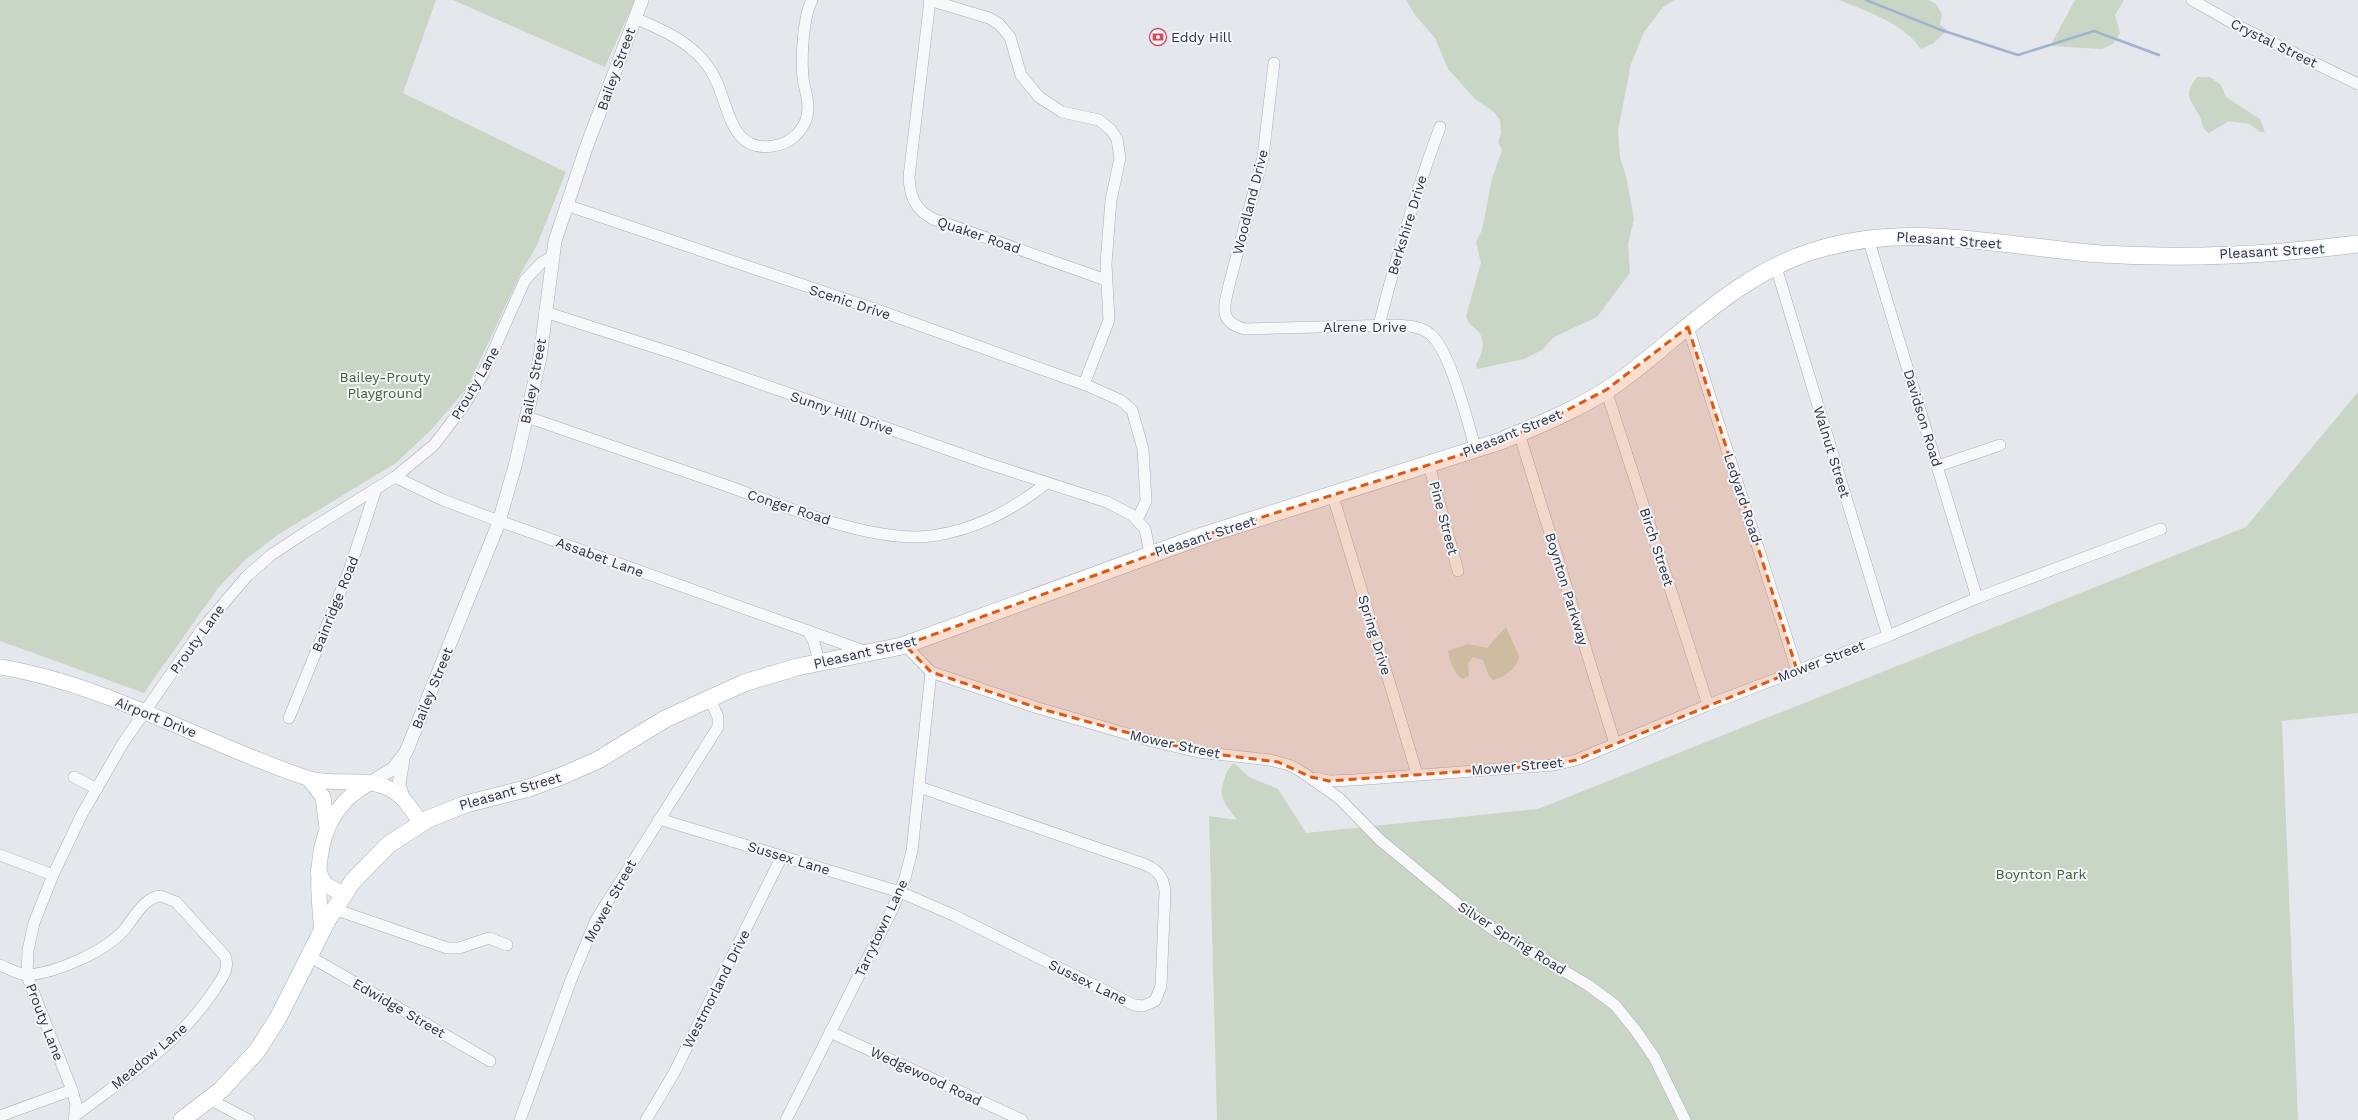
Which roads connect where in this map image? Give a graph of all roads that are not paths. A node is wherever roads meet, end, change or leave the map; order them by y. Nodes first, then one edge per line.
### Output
1 (642, 0) edge
2 (812, 0) edge
3 (929, 0) edge
4 (2192, 0) edge
5 (635, 18) junction
6 (1274, 63) dead end
7 (2358, 84) edge
8 (1440, 127) dead end
9 (566, 205) junction
10 (1868, 238) junction
11 (2358, 244) edge
12 (553, 256) junction
13 (1776, 267) junction
14 (1106, 280) junction
15 (545, 312) junction
16 (1379, 325) junction
17 (1688, 327) junction
18 (1245, 328) joint
19 (1084, 384) junction
20 (1606, 390) junction
21 (527, 417) junction
22 (1520, 433) junction
23 (2000, 445) dead end
24 (1476, 450) junction
25 (1429, 465) junction
26 (1938, 466) junction
27 (395, 477) junction
28 (1047, 483) junction
29 (376, 489) junction
30 (1332, 496) junction
31 (1137, 520) junction
32 (499, 521) junction
33 (2161, 529) dead end
34 (1150, 554) junction
35 (1458, 571) dead end
36 (1977, 598) junction
37 (808, 630) junction
38 (819, 634) junction
39 (1888, 636) junction
40 (905, 645) junction
41 (869, 653) junction
42 (826, 661) junction
43 (0, 667) edge
44 (1797, 670) junction
45 (931, 672) junction
46 (709, 697) junction
47 (1708, 705) junction
48 (144, 712) junction
49 (289, 718) dead end
50 (1615, 744) junction
51 (403, 756) junction
52 (1417, 774) junction
53 (74, 777) dead end
54 (1310, 777) junction
55 (309, 779) junction
56 (368, 784) junction
57 (919, 787) junction
58 (97, 789) junction
59 (404, 800) junction
60 (659, 818) junction
61 (421, 823) junction
62 (327, 828) junction
63 (0, 855) edge
64 (782, 856) junction
65 (318, 870) junction
66 (52, 875) junction
67 (900, 892) junction
68 (343, 894) junction
69 (334, 909) junction
70 (322, 930) junction
71 (507, 945) dead end
72 (309, 956) junction
73 (0, 965) edge
74 (27, 976) junction
75 (830, 1032) junction
76 (490, 1060) dead end
77 (72, 1090) junction
78 (211, 1100) junction
79 (0, 1116) edge
80 (75, 1117) edge
81 (182, 1120) edge
82 (249, 1120) edge
83 (520, 1120) edge
84 (646, 1120) edge
85 (786, 1120) edge
86 (1022, 1120) edge
87 (1685, 1120) edge

1 - 5 street, Bailey Street
2 - 5 street
3 - 14 street
3 - 14 street, Quaker Road
4 - 7 street, Crystal Street
5 - 9 street, Bailey Street
6 - 18 street, Woodland Drive
8 - 16 street, Berkshire Drive
9 - 12 street, Bailey Street
9 - 19 street, Scenic Drive
10 - 11 main road, Pleasant Street
10 - 13 main road, Pleasant Street
10 - 26 street, Davidson Road
12 - 15 street, Bailey Street
12 - 27 street, Prouty Lane
13 - 17 main road, Pleasant Street
13 - 39 street, Walnut Street
14 - 19 street
15 - 21 street, Bailey Street
15 - 28 street, Sunny Hill Drive
16 - 18 street, Alrene Drive
16 - 24 street, Alrene Drive
17 - 20 main road, Pleasant Street
17 - 44 street, Ledyard Road
19 - 31 street, Scenic Drive
20 - 22 main road, Pleasant Street
20 - 47 street, Birch Street
21 - 28 street, Conger Road
21 - 32 street, Bailey Street
22 - 24 main road, Pleasant Street
22 - 50 street, Boynton Parkway
23 - 26 street
24 - 25 main road, Pleasant Street
25 - 30 main road, Pleasant Street
25 - 35 street, Pine Street
26 - 36 street, Davidson Road
27 - 29 street, Prouty Lane
27 - 32 street, Assabet Lane
28 - 31 street, Sunny Hill Drive
29 - 48 street, Prouty Lane
29 - 49 street, Bainridge Road
30 - 34 main road, Pleasant Street
30 - 52 street, Spring Drive
31 - 34 street
32 - 37 street, Assabet Lane
32 - 51 street, Bailey Street
33 - 36 street, Mower Street
34 - 40 main road, Pleasant Street
36 - 39 street, Mower Street
37 - 38 street, Assabet Lane
37 - 42 street
38 - 41 street, Assabet Lane
38 - 42 street
39 - 44 street, Mower Street
40 - 41 main road, Pleasant Street
40 - 45 street, Mower Street
41 - 42 main road, Pleasant Street
42 - 46 main road, Pleasant Street
43 - 48 main road, Airport Drive
44 - 47 street, Mower Street
45 - 54 street, Mower Street
45 - 57 street, Tarrytown Lane
46 - 60 street, Mower Street
46 - 61 main road, Pleasant Street
47 - 50 street, Mower Street
48 - 55 main road, Airport Drive
48 - 58 street, Prouty Lane
50 - 52 street, Mower Street
51 - 56 street, Bailey Street
51 - 59 street, Bailey Street
52 - 54 street, Mower Street
53 - 58 street
54 - 87 street, Silver Spring Road
55 - 56 main road, Airport Drive
55 - 62 main road
56 - 59 main road, Airport Drive
56 - 62 main road
57 - 67 street, Tarrytown Lane
57 - 67 street, Sussex Lane
58 - 66 street, Prouty Lane
59 - 61 main road, Bailey Street
60 - 64 street, Sussex Lane
60 - 83 street, Mower Street
61 - 68 main road, Pleasant Street
62 - 65 main road
63 - 66 street
64 - 67 street, Sussex Lane
64 - 84 street, Westmorland Drive
65 - 68 main road
65 - 70 main road
66 - 74 street, Prouty Lane
67 - 75 street, Tarrytown Lane
68 - 69 main road, Pleasant Street
69 - 70 main road, Pleasant Street
69 - 71 street
70 - 72 main road, Pleasant Street
72 - 76 street, Edwidge Street
72 - 78 main road, Pleasant Street
73 - 74 street
74 - 77 street, Prouty Lane
74 - 80 street, Meadow Lane
75 - 85 street, Tarrytown Lane
75 - 86 street, Wedgewood Road
77 - 79 street
77 - 80 street, Prouty Lane
78 - 81 main road, Pleasant Street
78 - 82 street

